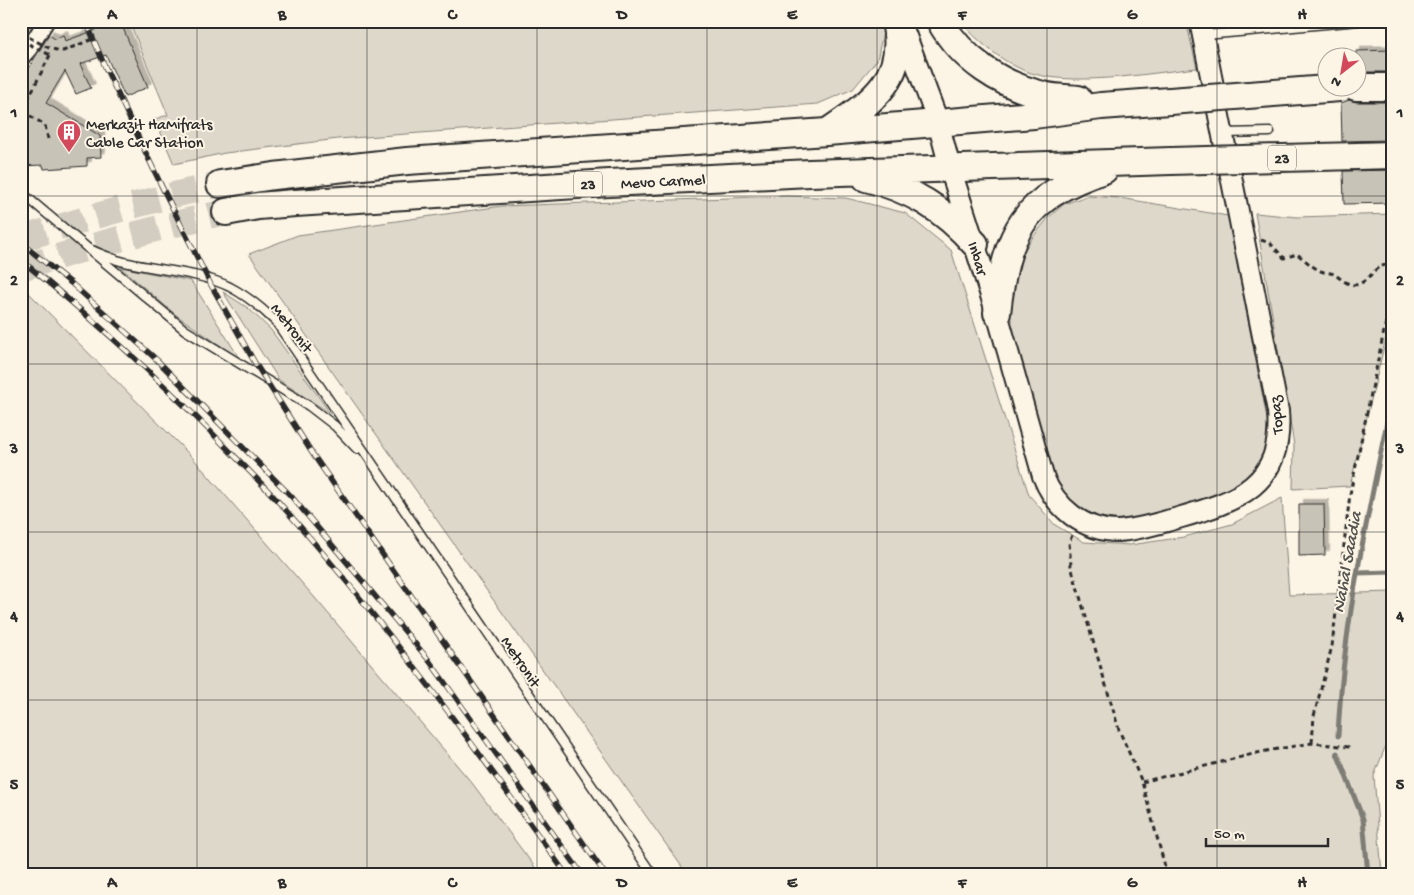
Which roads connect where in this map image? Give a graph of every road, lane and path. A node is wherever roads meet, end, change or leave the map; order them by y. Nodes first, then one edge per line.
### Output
1 (46, 21) edge
2 (895, 21) edge
3 (901, 21) edge
4 (940, 21) edge
5 (1359, 21) edge
6 (1201, 28) edge
7 (21, 33) edge
8 (93, 39) dead end
9 (21, 40) edge
10 (21, 58) edge
11 (1366, 87) edge
12 (1393, 87) edge
13 (1316, 90) edge
14 (21, 94) edge
15 (28, 98) junction
16 (1128, 104) junction
17 (938, 122) junction
18 (827, 132) junction
19 (1270, 132) dead end
20 (1223, 133) junction
21 (48, 139) dead end
22 (1393, 154) edge
23 (1125, 162) junction
24 (950, 168) junction
25 (841, 172) junction
26 (220, 184) tunnel mouth
27 (21, 192) edge
28 (226, 212) tunnel mouth
29 (1243, 235) junction
30 (975, 244) junction
31 (92, 250) junction
32 (1393, 265) edge
33 (1393, 288) edge
34 (997, 313) junction
35 (371, 463) junction
36 (1076, 519) junction
37 (1312, 743) junction
38 (1350, 747) dead end
39 (1142, 782) junction
40 (652, 874) edge
41 (1167, 874) edge

1 - 10 street
2 - 18 highway
3 - 17 street, Inbar
4 - 16 highway
5 - 6 lane
6 - 20 street, Topaz
7 - 8 path, bridge
9 - 15 path, bridge
11 - 12 highway
13 - 16 highway, 23, bridge
14 - 15 path
15 - 21 path
16 - 17 highway, 23
17 - 18 highway, 23
17 - 24 street, Inbar
18 - 26 highway, 23
19 - 20 lane
20 - 29 street, Topaz
22 - 23 highway, 23, bridge
23 - 24 highway, 23
23 - 34 highway
24 - 25 highway, Mevo Carmel / 23
24 - 30 street, Inbar
25 - 28 highway, Mevo Carmel / 23
25 - 30 highway
27 - 31 lane, Metronit
29 - 32 path
29 - 36 street, Topaz
30 - 34 street, Inbar
31 - 35 lane, Metronit
31 - 35 lane, Metronit
33 - 37 path
34 - 36 street, Topaz
35 - 40 lane, Metronit
36 - 39 path
37 - 38 path
37 - 39 path
39 - 41 path

